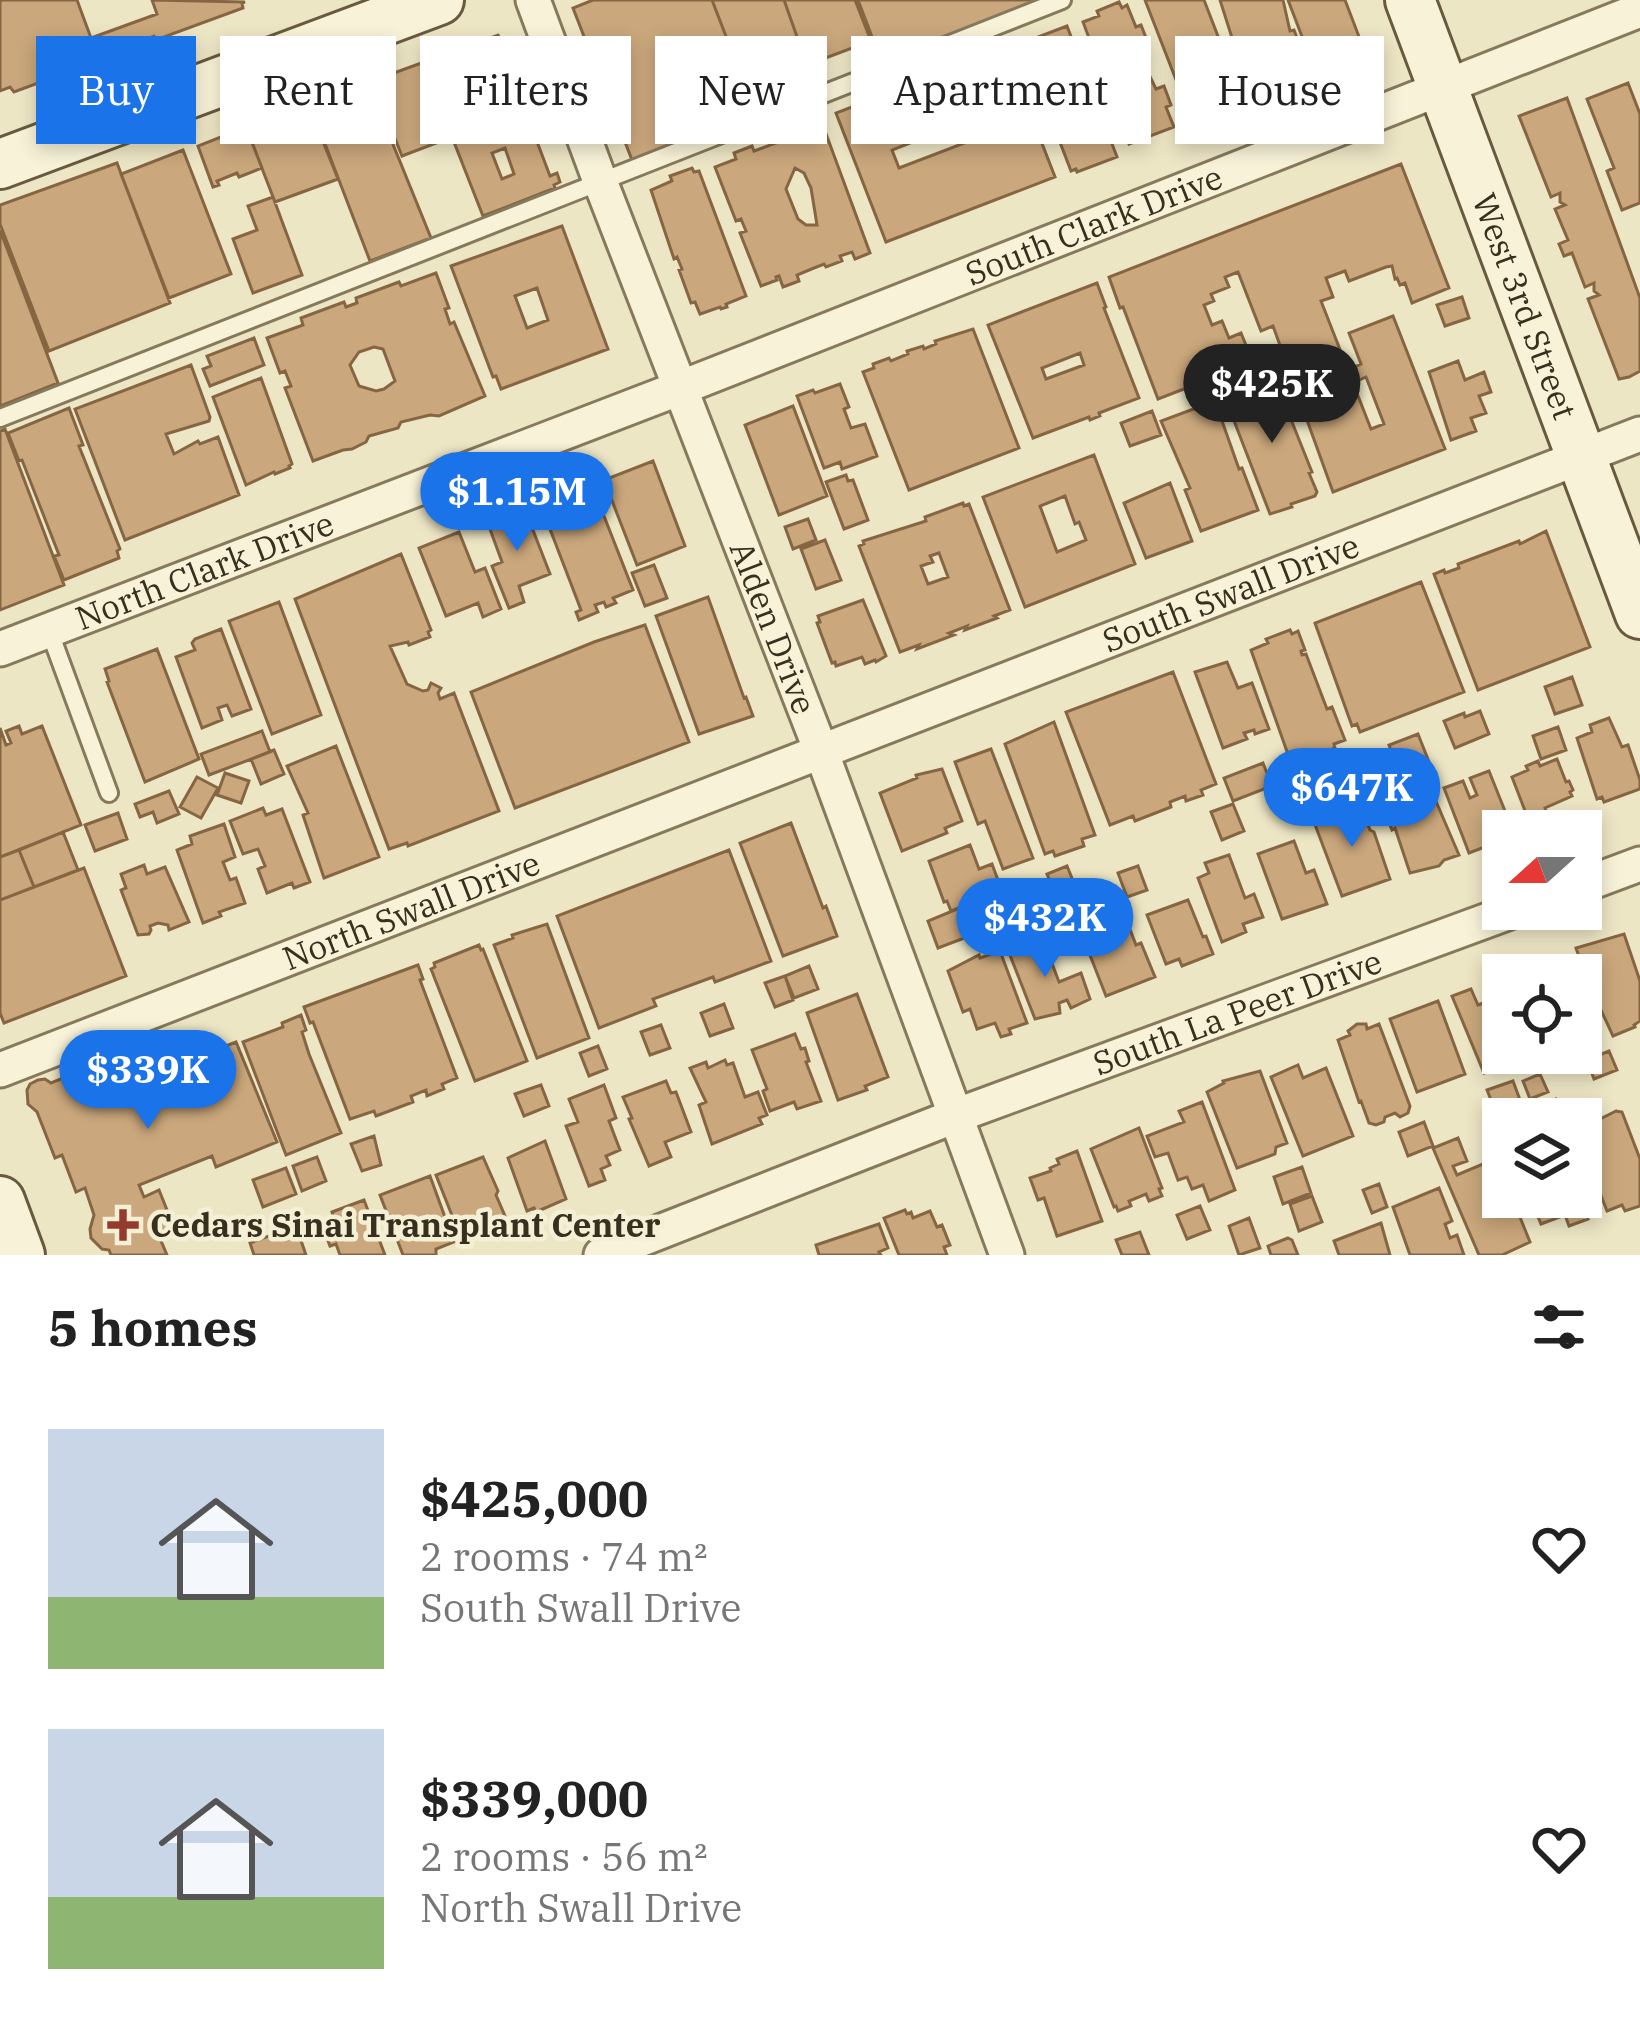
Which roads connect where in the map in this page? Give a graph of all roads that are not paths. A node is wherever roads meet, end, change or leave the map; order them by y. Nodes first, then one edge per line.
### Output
1 (440, 0) edge
2 (532, 0) edge
3 (1062, 0) edge
4 (1410, 0) edge
5 (1640, 10) edge
6 (1444, 88) junction
7 (0, 164) edge
8 (599, 181) junction
9 (680, 388) junction
10 (0, 418) edge
11 (1640, 434) edge
12 (1580, 457) junction
13 (1640, 614) edge
14 (49, 630) junction
15 (0, 649) edge
16 (821, 751) junction
17 (109, 794) dead end
18 (1640, 864) edge
19 (1602, 878) edge
20 (1482, 922) edge
21 (0, 1070) edge
22 (955, 1116) junction
23 (0, 1201) edge
24 (20, 1255) edge
25 (601, 1255) edge
26 (1007, 1255) edge

1 - 7 street
2 - 8 street, Alden Drive
3 - 8 lane
4 - 6 street, West 3rd Street
5 - 6 street, South Clark Drive
6 - 9 street, South Clark Drive
6 - 12 street, West 3rd Street
8 - 9 street, Alden Drive
8 - 10 lane
9 - 14 street, North Clark Drive
9 - 16 street, Alden Drive
11 - 12 street, South Swall Drive
12 - 13 street, West 3rd Street
12 - 16 street, South Swall Drive
14 - 15 street, North Clark Drive
14 - 17 lane
16 - 21 street, North Swall Drive
16 - 22 street, Alden Drive
18 - 19 street
20 - 22 street, South La Peer Drive
22 - 25 street, South La Peer Drive
22 - 26 street, Alden Drive
23 - 24 street

